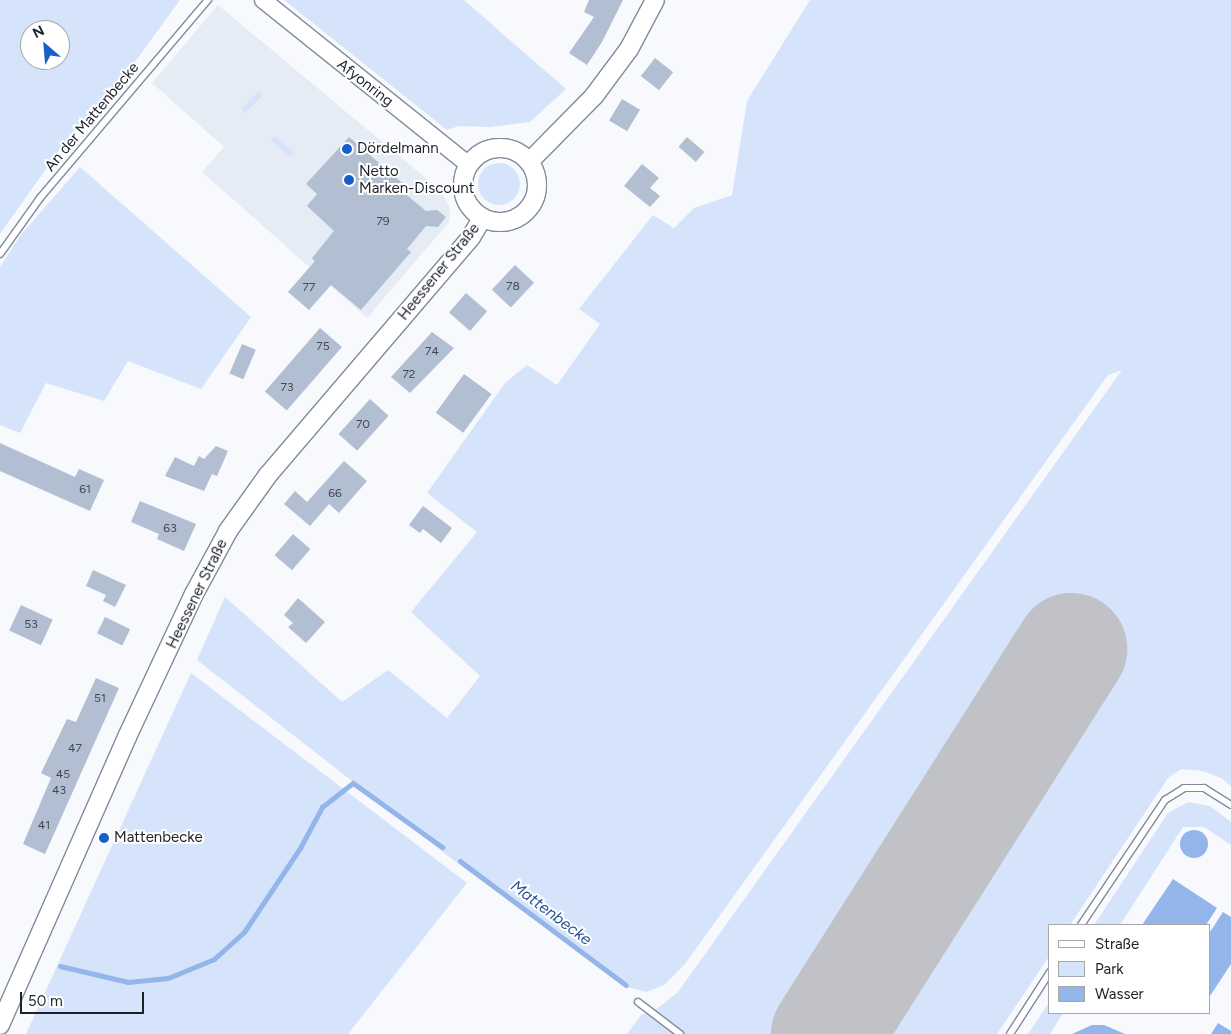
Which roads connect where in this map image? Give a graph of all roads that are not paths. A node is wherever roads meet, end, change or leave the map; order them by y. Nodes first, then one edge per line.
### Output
1 (208, 0) edge
2 (262, 0) edge
3 (655, 0) edge
4 (529, 162) junction
5 (468, 164) junction
6 (482, 219) junction
7 (0, 254) edge
8 (1231, 805) edge
9 (1082, 924) edge
10 (1048, 975) edge
11 (638, 1002) dead end
12 (0, 1025) edge
13 (680, 1034) edge
14 (1010, 1034) edge

1 - 7 lane, An der Mattenbecke
2 - 5 street, Afyonring
3 - 4 main road
4 - 5 main road
4 - 6 main road, Heessener Straße
5 - 6 main road, Heessener Straße
6 - 12 main road, Heessener Straße
8 - 9 lane
10 - 14 lane
11 - 13 lane

